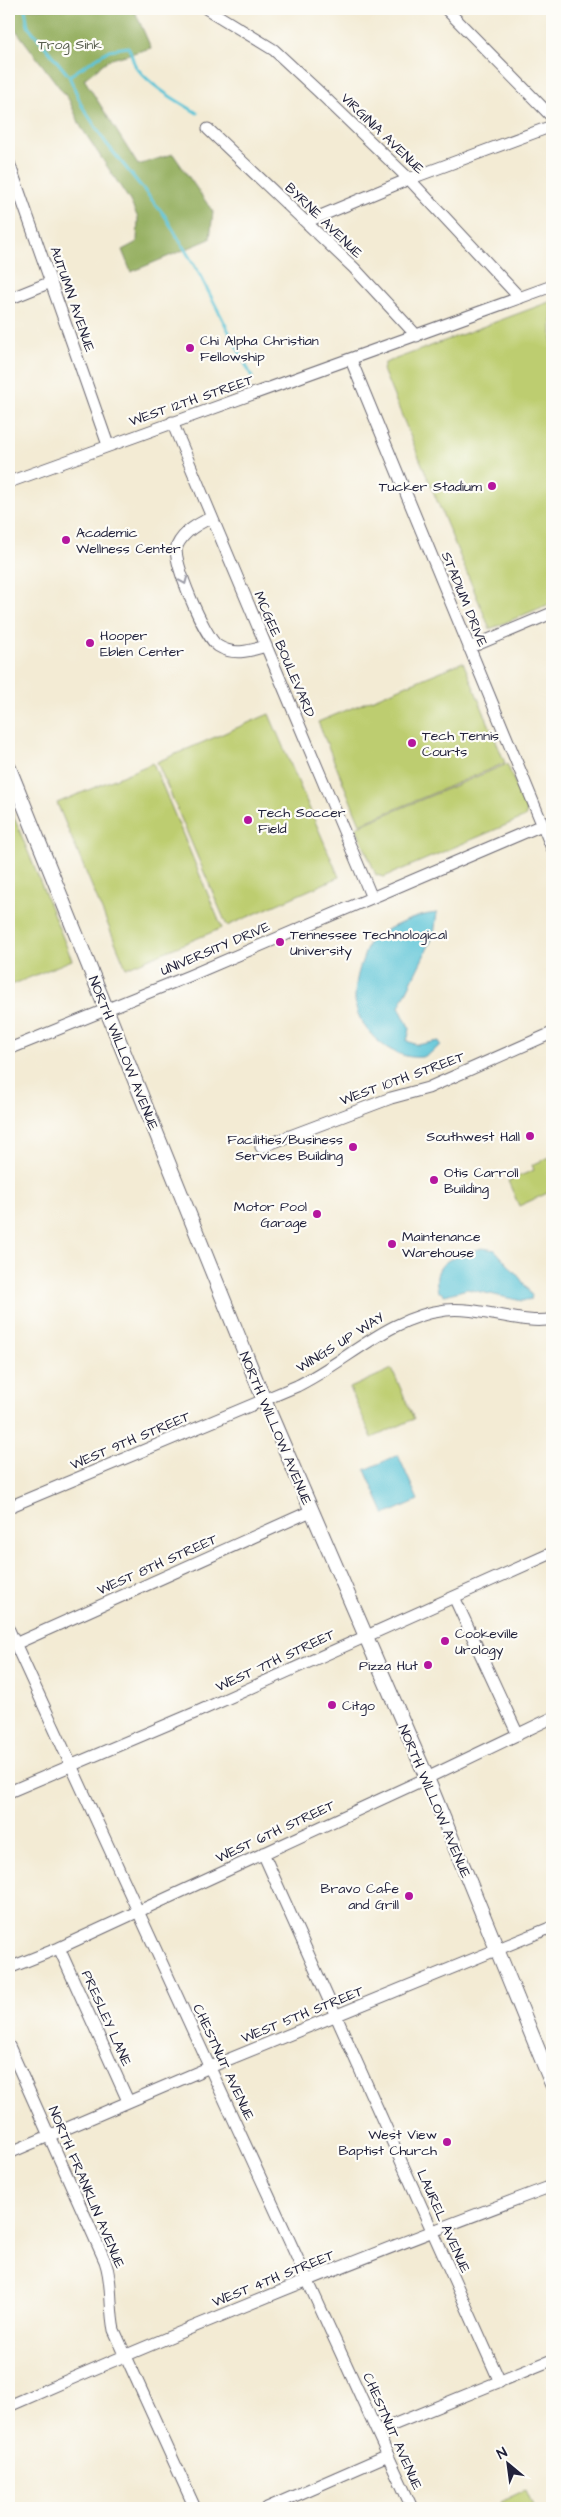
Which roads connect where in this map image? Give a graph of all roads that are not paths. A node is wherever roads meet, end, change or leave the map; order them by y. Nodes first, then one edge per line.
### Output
1 (207, 9) edge
2 (446, 9) edge
3 (552, 116) edge
4 (552, 126) edge
5 (208, 129) dead end
6 (9, 163) edge
7 (409, 179) junction
8 (13, 184) edge
9 (306, 222) junction
10 (51, 282) junction
11 (552, 286) edge
12 (520, 298) junction
13 (9, 299) edge
14 (417, 336) junction
15 (351, 360) junction
16 (172, 422) junction
17 (108, 445) junction
18 (9, 482) edge
19 (212, 517) junction
20 (552, 613) edge
21 (266, 646) junction
22 (469, 648) junction
23 (9, 768) edge
24 (542, 825) junction
25 (552, 848) edge
26 (372, 898) junction
27 (106, 1009) junction
28 (552, 1033) edge
29 (9, 1049) edge
30 (261, 1146) dead end
31 (552, 1319) edge
32 (264, 1400) junction
33 (9, 1507) edge
34 (311, 1511) junction
35 (552, 1553) edge
36 (454, 1597) junction
37 (9, 1630) edge
38 (366, 1635) junction
39 (15, 1644) junction
40 (552, 1718) edge
41 (518, 1734) junction
42 (72, 1765) junction
43 (426, 1778) junction
44 (9, 1792) edge
45 (263, 1853) junction
46 (138, 1910) junction
47 (552, 1927) edge
48 (59, 1948) junction
49 (497, 1950) junction
50 (9, 1968) edge
51 (337, 2016) junction
52 (9, 2046) edge
53 (210, 2067) junction
54 (552, 2084) edge
55 (128, 2101) junction
56 (50, 2135) junction
57 (9, 2153) edge
58 (552, 2186) edge
59 (432, 2231) junction
60 (308, 2280) junction
61 (126, 2354) junction
62 (552, 2360) edge
63 (500, 2382) junction
64 (9, 2406) edge
65 (378, 2431) junction
66 (388, 2455) junction
67 (195, 2508) edge
68 (267, 2508) edge
69 (412, 2508) edge

1 - 7 street, VIRGINIA AVENUE
2 - 3 street
4 - 7 street
5 - 9 street, BYRNE AVENUE
6 - 8 street, AUTUMN AVENUE
7 - 9 street
7 - 12 street, VIRGINIA AVENUE
8 - 10 street, AUTUMN AVENUE
9 - 14 street, BYRNE AVENUE
10 - 13 street
10 - 17 street, AUTUMN AVENUE
11 - 12 street, WEST 12TH STREET
12 - 14 street, WEST 12TH STREET
14 - 15 street, WEST 12TH STREET
15 - 16 street, WEST 12TH STREET
15 - 22 street, STADIUM DRIVE
16 - 17 street, WEST 12TH STREET
16 - 19 street, MCGEE BOULEVARD
17 - 18 street, WEST 12TH STREET
19 - 21 street, MCGEE BOULEVARD
19 -> 21 street
20 - 22 street
21 - 26 street, MCGEE BOULEVARD
22 - 24 street, STADIUM DRIVE
23 - 27 main road, NORTH WILLOW AVENUE
24 - 25 street, STADIUM DRIVE
24 - 26 street, UNIVERSITY DRIVE
26 - 27 street, UNIVERSITY DRIVE
27 - 29 street, UNIVERSITY DRIVE
27 - 32 main road, NORTH WILLOW AVENUE
28 - 30 street, WEST 10TH STREET
31 - 32 street, WINGS UP WAY
32 - 33 street, WEST 9TH STREET
32 - 34 main road, NORTH WILLOW AVENUE
34 - 38 main road, NORTH WILLOW AVENUE
34 - 39 street, WEST 8TH STREET
35 - 36 street, WEST 7TH STREET
36 - 38 street, WEST 7TH STREET
36 - 41 street
37 - 39 street, CHESTNUT AVENUE
38 - 42 street, WEST 7TH STREET
38 - 43 main road, NORTH WILLOW AVENUE
39 - 42 street, CHESTNUT AVENUE
40 - 41 street, WEST 6TH STREET
41 - 43 street, WEST 6TH STREET
42 - 44 street, WEST 7TH STREET
42 - 46 street, CHESTNUT AVENUE
43 - 45 street, WEST 6TH STREET
43 - 49 main road, NORTH WILLOW AVENUE
45 - 46 street, WEST 6TH STREET
45 - 51 street, LAUREL AVENUE
46 - 48 street, WEST 6TH STREET
46 - 53 street, CHESTNUT AVENUE
47 - 49 street, WEST 5TH STREET
48 - 50 street, WEST 6TH STREET
48 - 55 street, PRESLEY LANE
49 - 51 street, WEST 5TH STREET
49 - 54 main road, NORTH WILLOW AVENUE
51 - 53 street, WEST 5TH STREET
51 - 59 street, LAUREL AVENUE
52 - 56 street, NORTH FRANKLIN AVENUE
53 - 55 street, WEST 5TH STREET
53 - 60 street, CHESTNUT AVENUE
55 - 56 street, WEST 5TH STREET
56 - 57 street, WEST 5TH STREET
56 - 61 street, NORTH FRANKLIN AVENUE
58 - 59 street, WEST 4TH STREET
59 - 60 street, WEST 4TH STREET
59 - 63 street, LAUREL AVENUE
60 - 61 street, WEST 4TH STREET
60 - 65 street, CHESTNUT AVENUE
61 - 64 street, WEST 4TH STREET
61 - 67 street, NORTH FRANKLIN AVENUE
62 - 63 street
63 - 65 street
65 - 66 street, CHESTNUT AVENUE
66 - 68 street
66 - 69 street, CHESTNUT AVENUE

